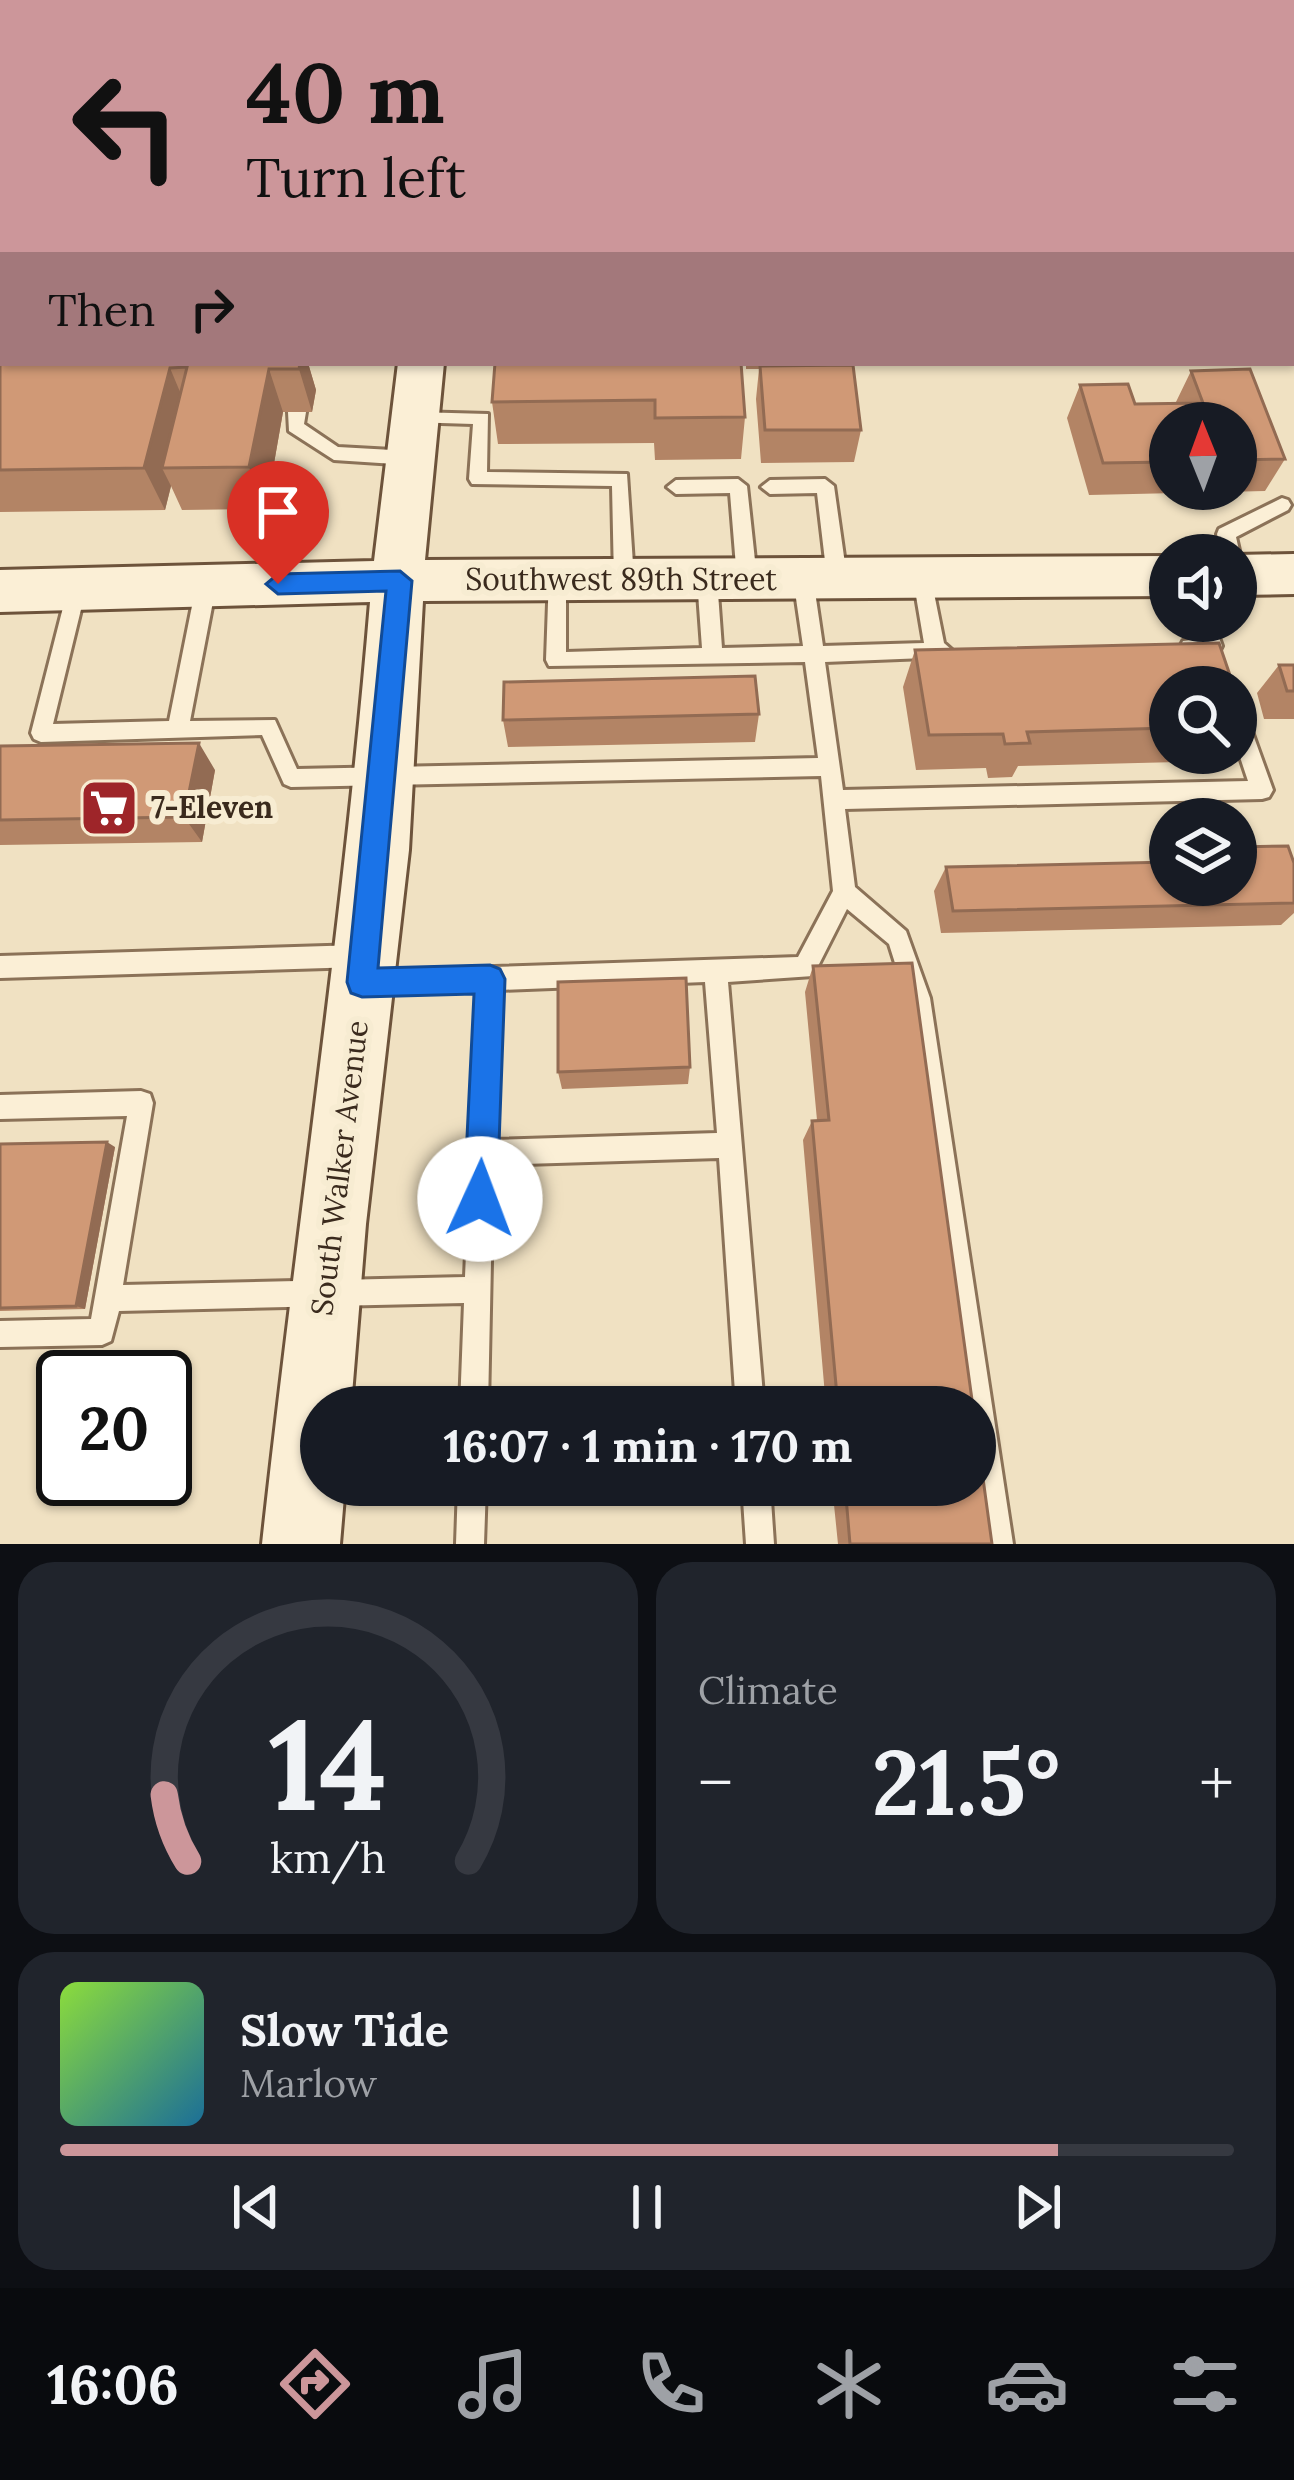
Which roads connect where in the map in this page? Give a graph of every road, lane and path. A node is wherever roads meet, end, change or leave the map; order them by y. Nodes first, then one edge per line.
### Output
1 (421, 366) edge
2 (297, 412) dead end
3 (412, 438) junction
4 (676, 487) dead end
5 (770, 487) dead end
6 (1282, 505) dead end
7 (1226, 534) edge
8 (1294, 574) edge
9 (1257, 575) edge
10 (1149, 576) edge
11 (820, 578) junction
12 (923, 578) junction
13 (624, 579) junction
14 (727, 579) junction
15 (556, 580) junction
16 (400, 581) junction
17 (206, 586) junction
18 (76, 589) junction
19 (0, 591) edge
20 (1210, 642) edge
21 (1166, 647) edge
22 (935, 651) junction
23 (958, 651) edge
24 (814, 655) junction
25 (713, 657) junction
26 (178, 730) junction
27 (830, 766) junction
28 (1256, 774) edge
29 (385, 776) junction
30 (834, 800) junction
31 (844, 892) junction
32 (0, 967) edge
33 (364, 969) junction
34 (716, 970) junction
35 (490, 979) junction
36 (0, 1107) edge
37 (730, 1145) junction
38 (482, 1153) junction
39 (478, 1290) junction
40 (325, 1294) junction
41 (110, 1298) junction
42 (0, 1334) edge
43 (475, 1386) edge
44 (748, 1386) edge
45 (471, 1506) edge
46 (757, 1506) edge
47 (301, 1544) edge
48 (470, 1544) edge
49 (760, 1544) edge
50 (999, 1544) edge

1 - 3 main road, South Walker Avenue
2 - 3 lane
3 - 13 lane
3 - 16 main road, South Walker Avenue
4 - 14 lane
5 - 11 lane
6 - 7 lane
8 - 9 main road
10 - 12 main road, Southwest 89th Street
11 - 12 main road, Southwest 89th Street
11 - 14 main road, Southwest 89th Street
11 - 24 lane
12 - 22 lane
13 - 14 main road, Southwest 89th Street
13 - 15 main road, Southwest 89th Street
14 - 25 lane
15 - 16 main road, Southwest 89th Street
15 - 25 lane
16 - 17 main road, Southwest 89th Street
16 - 29 main road, South Walker Avenue
17 - 18 main road, Southwest 89th Street
17 - 26 lane
18 - 19 main road, Southwest 89th Street
18 - 26 lane
20 - 21 lane
22 - 23 lane
22 - 24 lane
24 - 25 lane
24 - 27 lane
26 - 29 lane
27 - 29 lane
27 - 30 lane
28 - 30 lane
29 - 33 main road, South Walker Avenue
30 - 31 lane
31 - 34 lane
31 - 50 lane
32 - 33 lane
33 - 35 lane
33 - 40 main road, South Walker Avenue
34 - 35 lane
34 - 37 lane
35 - 38 lane
36 - 41 lane
37 - 38 lane
37 - 44 lane
38 - 39 lane
39 - 40 lane
39 - 43 lane
40 - 41 lane
40 - 47 main road, South Walker Avenue
41 - 42 lane
45 - 48 lane
46 - 49 lane

